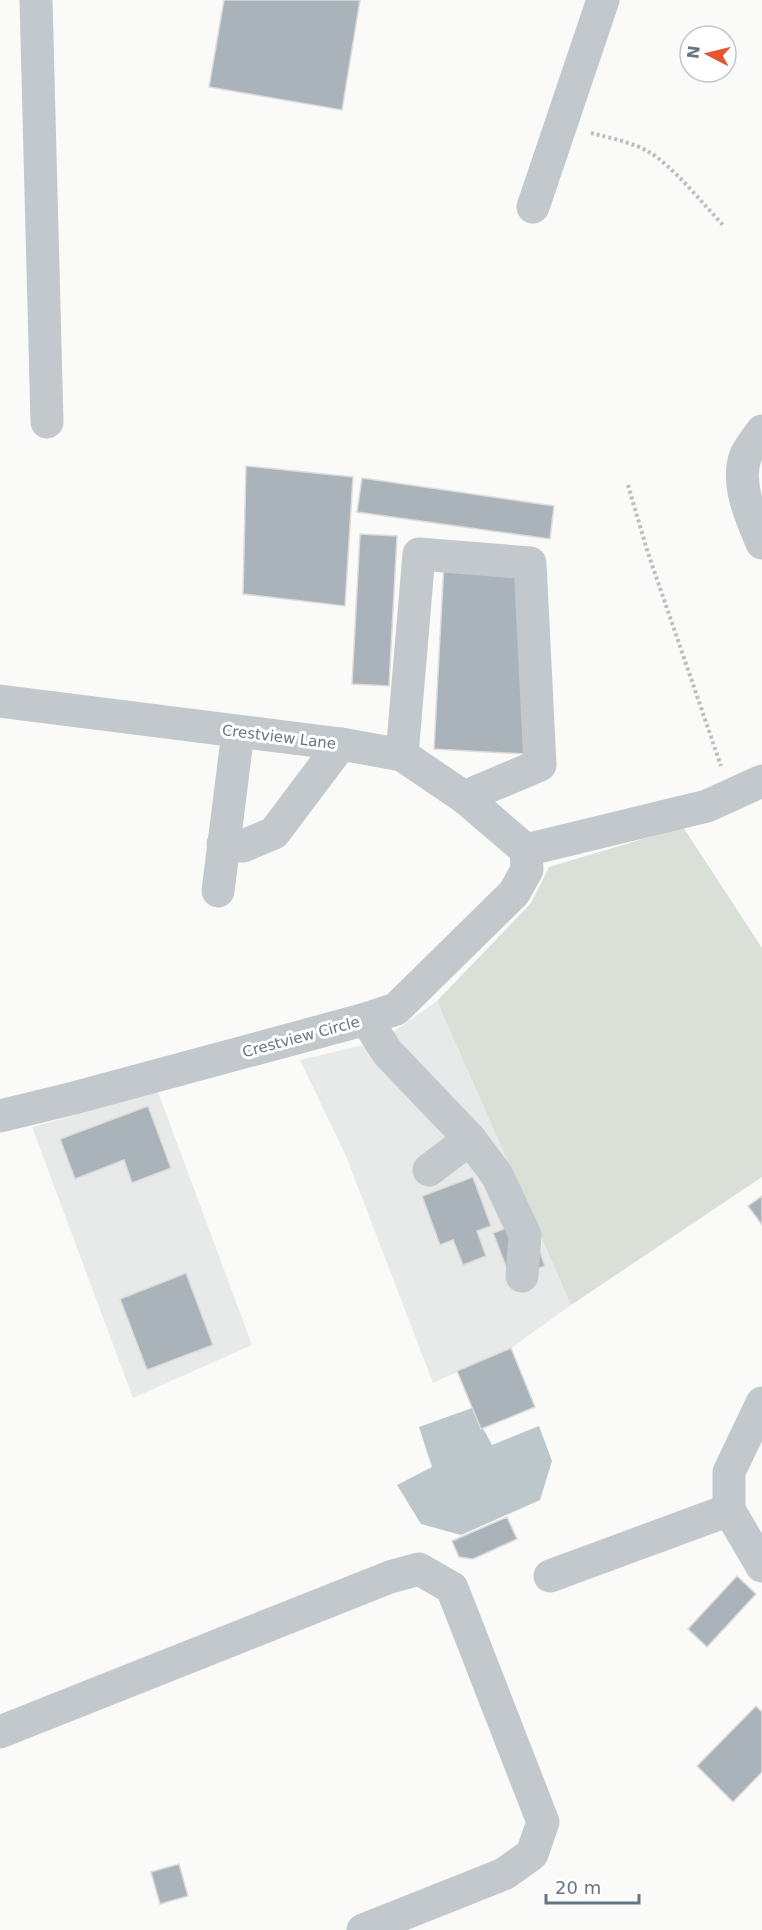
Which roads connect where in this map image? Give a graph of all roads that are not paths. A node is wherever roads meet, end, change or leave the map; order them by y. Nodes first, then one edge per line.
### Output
1 (36, 0) edge
2 (603, 0) edge
3 (533, 207) dead end
4 (47, 423) dead end
5 (762, 431) edge
6 (762, 543) edge
7 (0, 701) edge
8 (238, 732) junction
9 (341, 744) junction
10 (402, 755) junction
11 (762, 781) edge
12 (464, 797) junction
13 (223, 844) junction
14 (526, 849) junction
15 (218, 891) dead end
16 (366, 1019) junction
17 (0, 1116) edge
18 (470, 1139) junction
19 (429, 1170) dead end
20 (522, 1276) dead end
21 (762, 1403) edge
22 (729, 1509) junction
23 (762, 1566) edge
24 (550, 1576) dead end
25 (0, 1732) edge
26 (363, 1930) edge

1 - 4 street
2 - 3 street
5 - 6 street
7 - 8 street, Crestview Lane
8 - 9 street, Crestview Lane
8 - 13 street
9 - 10 street, Crestview Lane
9 - 13 street
10 - 12 street, Crestview Lane
10 - 12 street
11 - 14 street
12 - 14 street, Crestview Lane
13 - 15 street
14 - 16 street, Crestview Circle
16 - 17 street, Crestview Circle
16 - 18 street
18 - 19 street
18 - 20 street
21 - 22 street
22 - 23 street
22 - 24 street
25 - 26 street

